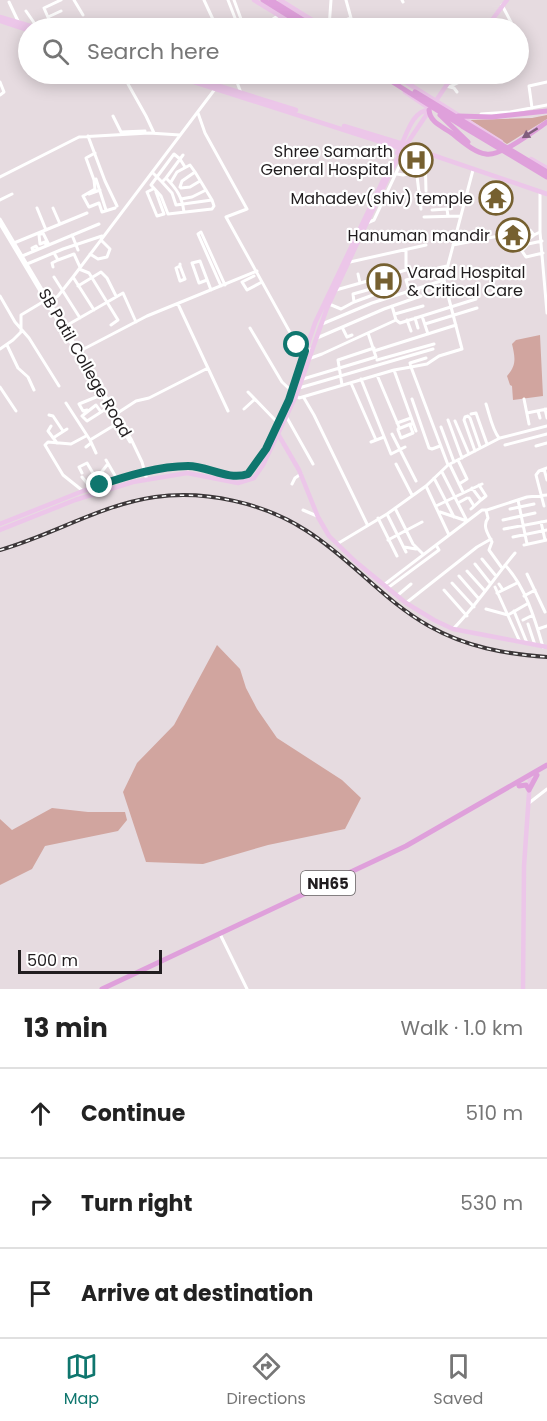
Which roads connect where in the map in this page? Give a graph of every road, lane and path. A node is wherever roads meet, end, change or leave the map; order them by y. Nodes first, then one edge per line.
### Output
1 (61, 0) edge
2 (74, 0) edge
3 (204, 0) edge
4 (228, 0) edge
5 (234, 0) edge
6 (254, 0) edge
7 (271, 0) edge
8 (280, 0) edge
9 (332, 0) edge
10 (346, 0) edge
11 (507, 0) edge
12 (9, 2) dead end
13 (264, 3) edge
14 (502, 5) junction
15 (26, 11) dead end
16 (61, 11) dead end
17 (281, 14) junction
18 (83, 15) dead end
19 (48, 17) joint
20 (30, 18) edge
21 (212, 18) edge
22 (235, 18) dead end
23 (241, 18) edge
24 (275, 18) edge
25 (286, 18) edge
26 (289, 18) edge
27 (300, 18) edge
28 (313, 18) edge
29 (330, 18) edge
30 (351, 18) edge
31 (494, 18) edge
32 (510, 18) edge
33 (0, 19) edge
34 (18, 21) edge
35 (18, 23) edge
36 (18, 23) edge
37 (0, 82) edge
38 (547, 82) edge
39 (128, 84) dead end
40 (205, 84) edge
41 (208, 84) edge
42 (238, 84) edge
43 (391, 84) edge
44 (395, 84) edge
45 (403, 84) edge
46 (410, 84) edge
47 (454, 84) edge
48 (449, 86) junction
49 (216, 87) junction
50 (457, 92) dead end
51 (241, 93) junction
52 (0, 94) edge
53 (436, 100) junction
54 (419, 102) junction
55 (547, 105) edge
56 (430, 108) junction
57 (532, 108) junction
58 (547, 111) edge
59 (510, 112) junction
60 (198, 113) junction
61 (455, 114) junction
62 (520, 115) junction
63 (113, 116) dead end
64 (417, 116) junction
65 (423, 119) junction
66 (547, 122) edge
67 (463, 124) junction
68 (153, 132) junction
69 (180, 135) junction
70 (88, 136) junction
71 (403, 146) junction
72 (508, 146) junction
73 (478, 151) junction
74 (95, 153) junction
75 (425, 154) junction
76 (183, 155) dead end
77 (180, 159) junction
78 (185, 167) junction
79 (472, 170) junction
80 (154, 172) junction
81 (195, 172) junction
82 (547, 172) edge
83 (397, 174) junction
84 (158, 175) junction
85 (0, 177) edge
86 (166, 178) junction
87 (96, 179) dead end
88 (201, 181) junction
89 (162, 182) junction
90 (171, 182) junction
91 (384, 186) junction
92 (179, 188) junction
93 (390, 188) junction
94 (154, 189) junction
95 (100, 190) junction
96 (206, 190) junction
97 (426, 191) dead end
98 (540, 192) junction
99 (12, 194) dead end
100 (89, 194) dead end
101 (547, 194) edge
102 (181, 199) junction
103 (0, 200) edge
104 (212, 200) junction
105 (182, 204) junction
106 (176, 205) junction
107 (378, 205) junction
108 (116, 207) junction
109 (37, 208) dead end
110 (53, 208) dead end
111 (420, 209) dead end
112 (106, 210) junction
113 (432, 210) dead end
114 (122, 212) junction
115 (183, 212) junction
116 (87, 213) dead end
117 (178, 213) junction
118 (166, 214) junction
119 (448, 216) junction
120 (460, 216) junction
121 (424, 217) dead end
122 (0, 219) edge
123 (0, 224) edge
124 (60, 224) junction
125 (99, 224) dead end
126 (46, 230) junction
127 (540, 232) junction
128 (41, 233) junction
129 (362, 235) junction
130 (407, 235) dead end
131 (534, 235) junction
132 (72, 236) junction
133 (103, 238) junction
134 (542, 241) junction
135 (517, 242) dead end
136 (14, 243) junction
137 (76, 244) junction
138 (47, 245) junction
139 (426, 245) dead end
140 (453, 245) junction
141 (78, 250) dead end
142 (406, 250) junction
143 (54, 253) junction
144 (543, 253) junction
145 (90, 254) junction
146 (21, 256) junction
147 (58, 260) junction
148 (350, 262) junction
149 (27, 264) junction
150 (447, 266) junction
151 (54, 267) dead end
152 (80, 268) junction
153 (256, 271) junction
154 (358, 274) dead end
155 (254, 276) dead end
156 (54, 277) dead end
157 (73, 277) junction
158 (92, 277) junction
159 (444, 280) junction
160 (215, 281) junction
161 (262, 282) junction
162 (360, 283) junction
163 (78, 286) junction
164 (222, 286) junction
165 (333, 289) junction
166 (63, 290) junction
167 (212, 290) junction
168 (409, 291) junction
169 (0, 296) edge
170 (116, 296) junction
171 (421, 296) dead end
172 (476, 299) dead end
173 (47, 301) junction
174 (107, 302) junction
175 (354, 302) junction
176 (178, 304) junction
177 (329, 304) junction
178 (392, 306) junction
179 (423, 306) dead end
180 (450, 307) junction
181 (547, 307) edge
182 (477, 308) dead end
183 (94, 310) junction
184 (547, 313) edge
185 (395, 314) junction
186 (453, 315) junction
187 (422, 316) junction
188 (80, 318) junction
189 (415, 318) junction
190 (396, 320) junction
191 (407, 320) junction
192 (136, 322) junction
193 (425, 324) junction
194 (111, 325) dead end
195 (321, 325) junction
196 (456, 326) junction
197 (64, 327) junction
198 (342, 327) junction
199 (21, 328) junction
200 (250, 328) dead end
201 (418, 328) dead end
202 (411, 331) dead end
203 (357, 332) dead end
204 (368, 333) junction
205 (428, 334) junction
206 (352, 335) dead end
207 (359, 337) junction
208 (315, 339) junction
209 (434, 344) dead end
210 (8, 345) junction
211 (0, 349) edge
212 (433, 349) dead end
213 (374, 350) junction
214 (77, 352) junction
215 (306, 355) junction
216 (426, 358) dead end
217 (377, 360) junction
218 (411, 367) junction
219 (208, 368) junction
220 (338, 369) junction
221 (394, 370) junction
222 (379, 374) junction
223 (340, 377) junction
224 (303, 379) junction
225 (361, 379) junction
226 (351, 383) junction
227 (342, 385) junction
228 (59, 386) dead end
229 (0, 387) edge
230 (300, 388) junction
231 (34, 390) dead end
232 (248, 392) dead end
233 (101, 395) junction
234 (294, 395) junction
235 (304, 398) junction
236 (104, 399) junction
237 (255, 399) junction
238 (412, 399) dead end
239 (524, 399) dead end
240 (66, 403) dead end
241 (486, 404) dead end
242 (109, 407) junction
243 (425, 408) junction
244 (546, 409) edge
245 (244, 410) dead end
246 (16, 411) dead end
247 (228, 411) dead end
248 (417, 411) junction
249 (538, 411) junction
250 (101, 412) junction
251 (527, 413) junction
252 (116, 414) junction
253 (49, 415) dead end
254 (286, 416) junction
255 (411, 418) junction
256 (540, 418) dead end
257 (547, 418) edge
258 (448, 420) dead end
259 (455, 421) dead end
260 (281, 422) junction
261 (118, 423) junction
262 (412, 424) junction
263 (529, 424) dead end
264 (51, 426) dead end
265 (547, 426) edge
266 (441, 428) dead end
267 (275, 429) junction
268 (417, 431) dead end
269 (443, 433) junction
270 (392, 434) dead end
271 (547, 434) edge
272 (278, 435) junction
273 (86, 436) junction
274 (436, 436) junction
275 (384, 437) junction
276 (53, 438) junction
277 (445, 438) junction
278 (499, 438) junction
279 (438, 441) junction
280 (90, 442) junction
281 (57, 443) junction
282 (132, 443) junction
283 (486, 443) junction
284 (547, 443) edge
285 (505, 445) dead end
286 (440, 446) junction
287 (537, 446) dead end
288 (86, 447) dead end
289 (405, 447) dead end
290 (480, 448) junction
291 (400, 450) junction
292 (475, 451) junction
293 (96, 453) dead end
294 (469, 454) junction
295 (458, 460) junction
296 (313, 464) dead end
297 (396, 464) dead end
298 (449, 465) junction
299 (143, 466) joint
300 (545, 469) edge
301 (442, 471) junction
302 (143, 473) junction
303 (301, 474) junction
304 (434, 478) junction
305 (117, 479) junction
306 (147, 480) junction
307 (547, 480) edge
308 (416, 481) dead end
309 (292, 484) dead end
310 (459, 484) junction
311 (101, 485) junction
312 (426, 486) junction
313 (91, 488) junction
314 (472, 488) junction
315 (83, 491) junction
316 (463, 492) junction
317 (412, 495) junction
318 (547, 495) edge
319 (455, 496) junction
320 (542, 496) junction
321 (518, 500) junction
322 (446, 501) junction
323 (458, 503) junction
324 (534, 504) dead end
325 (474, 505) junction
326 (436, 506) junction
327 (544, 506) dead end
328 (519, 507) junction
329 (395, 508) junction
330 (461, 509) junction
331 (510, 509) dead end
332 (303, 510) dead end
333 (484, 510) junction
334 (439, 512) junction
335 (535, 513) dead end
336 (387, 514) junction
337 (317, 516) junction
338 (521, 516) junction
339 (454, 517) junction
340 (378, 518) junction
341 (503, 519) dead end
342 (467, 521) junction
343 (547, 521) edge
344 (422, 522) dead end
345 (541, 522) junction
346 (0, 524) edge
347 (367, 524) junction
348 (523, 525) junction
349 (504, 529) dead end
350 (0, 531) edge
351 (406, 531) junction
352 (545, 531) edge
353 (397, 535) junction
354 (449, 535) junction
355 (525, 535) junction
356 (513, 537) dead end
357 (491, 539) junction
358 (388, 540) junction
359 (546, 540) edge
360 (337, 544) junction
361 (482, 544) junction
362 (436, 545) junction
363 (416, 549) junction
364 (431, 549) junction
365 (484, 549) dead end
366 (435, 553) junction
367 (515, 553) dead end
368 (423, 555) junction
369 (397, 556) dead end
370 (482, 559) dead end
371 (475, 564) dead end
372 (506, 567) junction
373 (467, 571) dead end
374 (527, 574) dead end
375 (459, 576) dead end
376 (496, 576) junction
377 (452, 583) dead end
378 (490, 583) junction
379 (517, 583) junction
380 (411, 584) dead end
381 (387, 585) junction
382 (499, 585) dead end
383 (495, 587) dead end
384 (444, 590) dead end
385 (503, 590) junction
386 (535, 590) junction
387 (484, 591) junction
388 (497, 593) junction
389 (398, 595) junction
390 (524, 596) junction
391 (479, 599) junction
392 (406, 603) junction
393 (527, 604) junction
394 (474, 608) junction
395 (486, 609) dead end
396 (514, 611) junction
397 (545, 612) dead end
398 (466, 615) junction
399 (508, 615) junction
400 (532, 615) junction
401 (523, 620) dead end
402 (528, 624) dead end
403 (547, 626) edge
404 (453, 629) junction
405 (538, 629) junction
406 (520, 643) junction
407 (528, 644) junction
408 (536, 646) junction
409 (545, 647) edge
410 (547, 767) edge
411 (537, 775) junction
412 (529, 778) junction
413 (519, 786) junction
414 (547, 789) edge
415 (529, 790) junction
416 (527, 804) junction
417 (221, 935) junction
418 (102, 989) edge
419 (108, 989) edge
420 (247, 989) edge
421 (524, 989) edge

1 - 19 street
2 - 18 street
3 - 21 street
4 - 22 street
5 - 23 street
6 - 13 main road
7 - 27 highway
8 - 28 main road
9 - 29 street
10 - 30 street
11 - 14 main road
12 - 34 street
13 - 17 highway
14 - 31 main road
14 - 32 street
15 - 20 street
16 - 19 street
17 - 24 street
17 - 25 main road
17 - 26 highway
33 - 35 main road
33 - 36 main road
37 - 52 street
38 - 57 street
39 - 68 street
40 - 49 main road
41 - 49 main road
42 - 51 street
43 - 54 main road
44 - 56 highway
45 - 61 highway
46 - 53 main road
47 - 48 street
48 - 50 street
48 - 53 main road
49 - 51 main road
49 - 60 street
49 - 71 main road
51 - 71 main road
53 - 56 main road
53 - 61 main road
54 - 56 main road
54 - 64 main road
55 - 57 street
56 - 64 main road
56 - 65 main road
56 - 67 highway
56 - 73 highway
56 - 73 highway
57 - 59 street
58 - 62 highway
59 - 61 street
59 - 62 highway
60 - 69 street
60 - 153 street
61 - 62 highway
61 - 67 highway
61 - 72 main road
63 - 68 street
64 - 65 main road
64 - 71 main road
65 - 71 main road
66 -> 72 highway
67 - 72 highway
67 - 82 highway
68 - 69 street
68 - 70 street
69 - 80 street
70 - 74 street
70 - 85 street
71 - 75 main road
71 - 83 street
71 - 91 main road
71 - 165 main road
72 - 73 highway
72 - 82 highway
74 - 108 street
74 - 112 street
75 - 79 main road
75 - 97 street
76 - 77 street
77 - 78 street
77 - 84 street
77 - 86 street
78 - 81 street
78 - 90 street
79 - 98 main road
79 - 120 street
80 - 84 street
80 - 114 street
81 - 88 street
81 - 92 street
83 - 93 street
83 - 111 street
84 - 86 street
84 - 89 street
84 - 94 street
86 - 89 street
86 - 90 street
87 - 95 street
88 - 92 street
88 - 96 street
89 - 106 street
90 - 92 street
91 - 93 main road
91 - 107 main road
92 - 102 street
93 - 107 street
94 - 118 street
94 - 118 street
95 - 100 street
95 - 112 street
96 - 102 street
96 - 104 street
98 - 101 main road
98 - 127 street
99 - 103 street
102 - 105 street
104 - 105 street
104 - 115 street
105 - 106 street
105 - 115 street
106 - 117 street
107 - 129 main road
108 - 112 street
108 - 114 street
109 - 126 street
110 - 124 street
113 - 119 street
114 - 133 street
115 - 117 street
116 - 124 street
117 - 118 street
119 - 120 street
119 - 121 street
120 - 140 street
122 - 136 street, SB Patil College Road
123 - 146 street, SB Patil College Road
124 - 126 street
125 - 132 street
126 - 128 street
127 - 131 street
127 - 134 street
128 - 136 street
128 - 138 street
128 - 138 street
129 - 130 street
129 - 148 main road
131 - 135 street
131 - 140 street
132 - 137 street
132 - 138 street
133 - 137 street
133 - 145 street
133 - 145 street
134 - 144 street
134 - 144 street
136 - 146 street, SB Patil College Road
137 - 141 street
137 - 143 street
138 - 146 street
139 - 142 street
140 - 150 street
142 - 148 street
142 - 162 street
143 - 147 street
143 - 149 street
144 - 181 street
145 - 152 street
146 - 149 street, SB Patil College Road
146 - 173 street, SB Patil College Road
147 - 151 street
147 - 152 street
148 - 165 main road
149 - 173 street, SB Patil College Road
150 - 159 street
150 - 168 street
152 - 157 street
152 - 158 street
153 - 161 street
153 - 164 street
154 - 162 street
155 - 161 street
156 - 166 street
157 - 163 street
157 - 166 street
158 - 163 street
158 - 170 street
158 - 174 street
159 - 168 street
159 - 180 street
160 - 160 street
160 - 160 street
160 - 164 street
160 - 164 street
160 - 167 street
161 - 215 street
162 - 165 street
163 - 183 street
164 - 167 street
165 - 177 main road
165 - 215 main road
166 - 173 street
166 - 188 street
167 - 176 street
168 - 195 street
169 - 199 street
170 - 174 street
170 - 192 street
171 - 178 street
172 - 180 street
173 - 197 street, SB Patil College Road
173 - 199 street
173 - 214 street, SB Patil College Road
174 - 183 street
174 - 194 street
175 - 175 street
175 - 177 street
176 - 192 street
176 - 219 street
177 - 195 main road
178 - 185 street
178 - 198 street
179 - 185 street
180 - 186 street
180 - 187 street
181 - 184 street
182 - 186 street
183 - 188 street
185 - 190 street
186 - 193 street
186 - 196 street
187 - 189 street
187 - 193 street
188 - 197 street
189 - 191 street
189 - 201 street
190 - 191 street
190 - 204 street
191 - 202 street
192 - 214 street
193 - 205 street
195 - 208 main road
196 - 205 street
196 - 218 street
197 - 214 street, SB Patil College Road
198 - 206 street
198 - 208 street
199 - 210 street
199 - 228 street
200 - 234 street
203 - 207 street
204 - 207 street
204 - 213 street
205 - 213 street
207 - 215 street
208 - 215 main road
209 - 217 street
210 - 211 street
210 - 231 street
212 - 217 street
213 - 217 street
213 - 220 street
214 - 233 street, SB Patil College Road
214 - 252 street, SB Patil College Road
215 - 224 main road
215 - 234 main road
216 - 218 street
217 - 220 street
217 - 222 street
217 - 223 street
218 - 221 street
218 - 243 street
219 - 247 street
219 - 252 street
220 - 223 street
220 - 224 street
221 - 222 street
221 - 255 street
222 - 225 street
222 - 255 street
223 - 227 street
223 - 230 street
224 - 230 main road
225 - 226 street
225 - 275 street
226 - 227 street
226 - 275 street
227 - 235 street
229 - 246 street
230 - 234 main road
232 - 237 street
233 - 236 street, SB Patil College Road
233 - 236 street
234 - 235 street
234 - 254 main road
234 - 260 main road
235 - 347 street
236 - 242 street, SB Patil College Road
237 - 245 street
237 - 260 street
238 - 248 street
239 - 251 street
240 - 273 street
241 - 278 street
242 - 250 street
242 - 261 street, SB Patil College Road
243 - 248 street
243 - 274 street
244 - 249 street
244 - 257 street
248 - 286 street
249 - 251 street
249 - 256 street
250 - 250 street
251 - 263 street
252 - 282 street, SB Patil College Road
253 - 276 street
254 - 260 main road
254 - 296 street
255 - 262 street
258 - 295 street
259 - 294 street
260 - 267 main road
260 - 272 main road
261 - 280 street
261 - 282 street, SB Patil College Road
262 - 262 street
262 - 268 street
264 - 276 street
265 - 278 street
266 - 269 street
267 - 272 main road
267 - 302 main road
269 - 274 street
269 - 277 street
270 - 291 street
271 - 285 street
272 - 303 main road
272 - 306 main road
273 - 280 street
273 - 281 street
274 - 279 street
275 - 291 street
276 - 281 street
277 - 279 street
277 - 295 street
278 - 283 street
279 - 286 street
280 - 288 street
280 - 293 street
281 - 315 street
282 - 299 street
283 - 283 street
283 - 290 street
284 - 287 street
286 - 298 street
289 - 291 street
290 - 292 street
290 - 292 street
291 - 308 street
292 - 294 street
294 - 295 street
295 - 298 street
295 - 310 street
297 - 317 street
298 - 301 street
298 - 310 street
299 - 302 main road
300 - 307 street
300 - 320 street
301 - 304 street
301 - 319 street
302 - 305 main road
302 - 306 street
303 - 309 street
303 - 337 main road
304 - 312 street
304 - 322 street
305 - 311 main road
305 - 311 street
306 - 350 main road
310 - 316 street
311 - 313 main road
311 - 313 street
312 - 317 street
312 - 326 street
313 - 315 main road
314 - 316 street
314 - 325 street
314 - 325 street
315 - 346 main road
316 - 319 street
317 - 329 street
318 - 320 street
319 - 322 street
319 - 323 street
320 - 321 street
320 - 327 street
321 - 328 street
321 - 333 street
322 - 326 street
322 - 339 street
323 - 325 street
323 - 330 street
324 - 328 street
325 - 330 street
325 - 333 street
326 - 334 street
328 - 331 street
328 - 338 street
329 - 336 street
329 - 351 street
330 - 342 street
332 - 337 street
333 - 342 street
333 - 357 street
334 - 339 street
334 - 354 street
335 - 338 street
336 - 340 street
336 - 353 street
337 - 360 main road
338 - 341 street
338 - 348 street
339 - 342 street
340 - 347 street
340 - 358 street
342 - 354 street
343 - 345 street
344 - 351 street
345 - 348 street
345 - 352 street
347 - 360 street
348 - 349 street
348 - 355 street
351 - 353 street
351 - 363 street
352 - 355 street
352 - 359 street
353 - 358 street
353 - 363 street
354 - 362 street
355 - 356 street
355 - 359 street
357 - 361 street
357 - 372 street
358 - 369 street
360 - 381 main road
361 - 365 street
361 - 392 street
362 - 364 street
362 - 366 street
363 - 368 street
364 - 366 street
364 - 368 street
366 - 381 street
367 - 372 street
368 - 381 street
370 - 376 street
371 - 378 street
372 - 376 street
372 - 379 street
373 - 387 street
374 - 386 street
375 - 391 street
376 - 378 street
377 - 394 street
378 - 387 street
379 - 385 street
379 - 390 street
380 - 389 street
381 - 389 main road
382 - 385 street
383 - 388 street
384 - 398 street
385 - 388 street
386 - 390 street
386 - 397 street
387 - 391 street
388 - 399 street
389 - 392 main road
390 - 393 street
391 - 394 street
392 - 404 main road
393 - 396 street
393 - 400 street
394 - 398 street
395 - 399 street
396 - 399 street
396 - 407 street
398 - 404 street
399 - 406 street
400 - 401 street
400 - 405 street
402 - 408 street
403 - 405 street
404 - 406 main road
405 - 409 street
406 - 407 main road
407 - 408 main road
408 - 409 main road
410 - 411 highway, NH65
410 - 412 highway, NH65
411 - 412 highway, NH65
411 - 415 highway
412 - 413 highway, NH65
412 - 415 main road
412 - 417 highway, NH65
413 - 415 highway
413 - 417 highway, NH65
414 - 416 street
415 - 416 main road
416 - 421 main road
417 - 418 highway, NH65
417 - 419 highway, NH65
417 - 420 street

